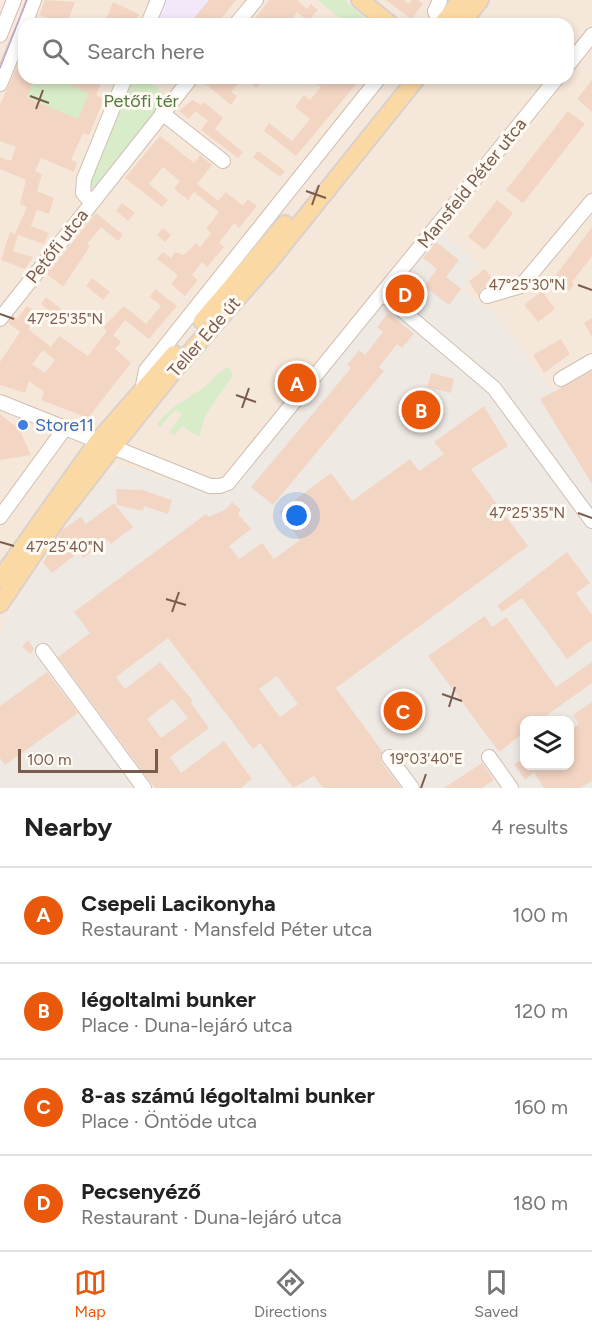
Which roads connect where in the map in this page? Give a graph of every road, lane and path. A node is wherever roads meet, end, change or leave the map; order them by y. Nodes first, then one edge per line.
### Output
1 (14, 0) edge
2 (34, 0) edge
3 (158, 0) edge
4 (256, 0) edge
5 (360, 0) edge
6 (440, 0) edge
7 (461, 0) edge
8 (480, 0) edge
9 (27, 18) edge
10 (150, 18) edge
11 (241, 18) edge
12 (382, 18) edge
13 (438, 18) edge
14 (446, 18) edge
15 (466, 18) edge
16 (0, 35) edge
17 (592, 35) edge
18 (18, 40) edge
19 (574, 58) edge
20 (0, 84) edge
21 (123, 84) edge
22 (186, 84) edge
23 (374, 84) edge
24 (398, 84) edge
25 (412, 84) edge
26 (552, 84) edge
27 (162, 113) junction
28 (223, 160) dead end
29 (91, 201) junction
30 (592, 201) edge
31 (383, 294) junction
32 (486, 296) dead end
33 (0, 319) edge
34 (592, 361) edge
35 (561, 379) dead end
36 (142, 391) junction
37 (0, 402) edge
38 (66, 428) junction
39 (106, 444) junction
40 (0, 517) edge
41 (592, 521) edge
42 (0, 579) edge
43 (0, 604) edge
44 (42, 651) dead end
45 (389, 757) dead end
46 (489, 757) dead end
47 (144, 788) edge
48 (412, 788) edge
49 (511, 788) edge

1 - 16 street
2 - 9 street
3 - 10 street
4 - 11 street
5 - 12 main road
6 - 13 street
7 - 14 main road
8 - 15 main road
17 - 19 street
18 - 20 street
21 - 29 street, Petőfi utca
22 - 27 street, Petőfi utca
23 - 36 street, Teller Ede út
24 - 36 main road, Teller Ede út
25 - 39 main road, Teller Ede út
26 - 31 street, Mansfeld Péter utca
27 - 28 street
27 - 29 street, Petőfi utca
29 - 33 street, Petőfi utca
30 - 32 street
31 - 39 street, Mansfeld Péter utca
31 - 41 street
34 - 35 street
36 - 39 main road, Teller Ede út
37 - 38 street
38 - 39 street
38 - 40 street
39 - 42 main road, Teller Ede út
39 - 43 main road, Teller Ede út
44 - 47 street
45 - 48 street
46 - 49 street

